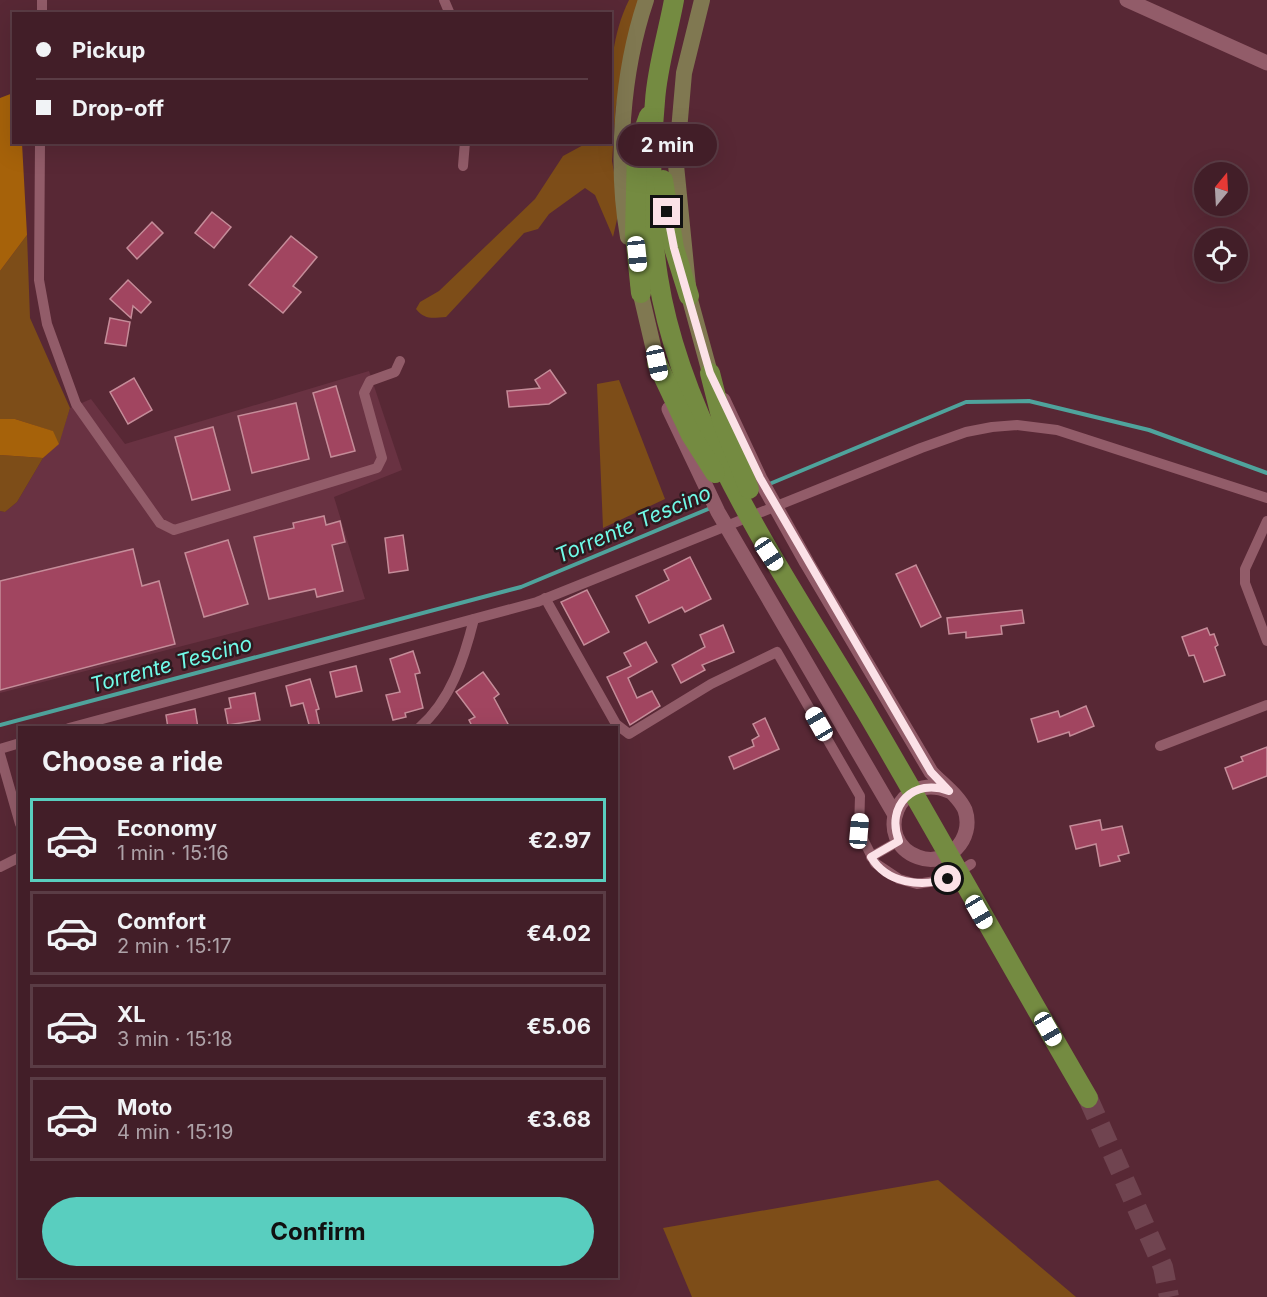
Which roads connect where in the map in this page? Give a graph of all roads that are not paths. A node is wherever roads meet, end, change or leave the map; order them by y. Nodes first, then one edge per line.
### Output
1 (646, 0) edge
2 (674, 0) edge
3 (702, 0) edge
4 (1128, 0) edge
5 (1267, 63) edge
6 (655, 99) junction
7 (40, 144) edge
8 (465, 144) edge
9 (463, 166) dead end
10 (641, 293) junction
11 (689, 296) junction
12 (400, 361) dead end
13 (657, 363) joint
14 (710, 373) joint
15 (707, 430) junction
16 (1267, 498) edge
17 (1267, 521) edge
18 (545, 598) junction
19 (474, 620) junction
20 (1267, 641) edge
21 (1267, 705) edge
22 (76, 726) edge
23 (421, 726) edge
24 (18, 744) edge
25 (1160, 746) dead end
26 (0, 749) edge
27 (0, 754) edge
28 (949, 791) junction
29 (895, 815) junction
30 (18, 817) edge
31 (899, 841) junction
32 (871, 857) junction
33 (18, 858) edge
34 (971, 864) dead end
35 (0, 867) edge
36 (1088, 1098) tunnel mouth

1 - 10 main road
2 - 6 highway
3 - 11 main road
4 - 5 main road
6 - 10 highway
6 - 11 highway
6 - 15 highway
7 - 12 street
8 - 9 street
10 - 13 main road
11 - 14 main road
13 - 15 highway
14 - 15 highway
15 - 28 main road
15 - 29 main road
15 - 36 highway
16 - 18 street
17 - 20 street
18 - 19 street
18 - 32 street
19 - 22 street
19 - 23 street
21 - 25 street
24 - 26 street
27 - 30 street
28 - 29 main road
28 - 31 main road
29 - 31 main road
31 - 32 street
32 - 34 street
33 - 35 street

